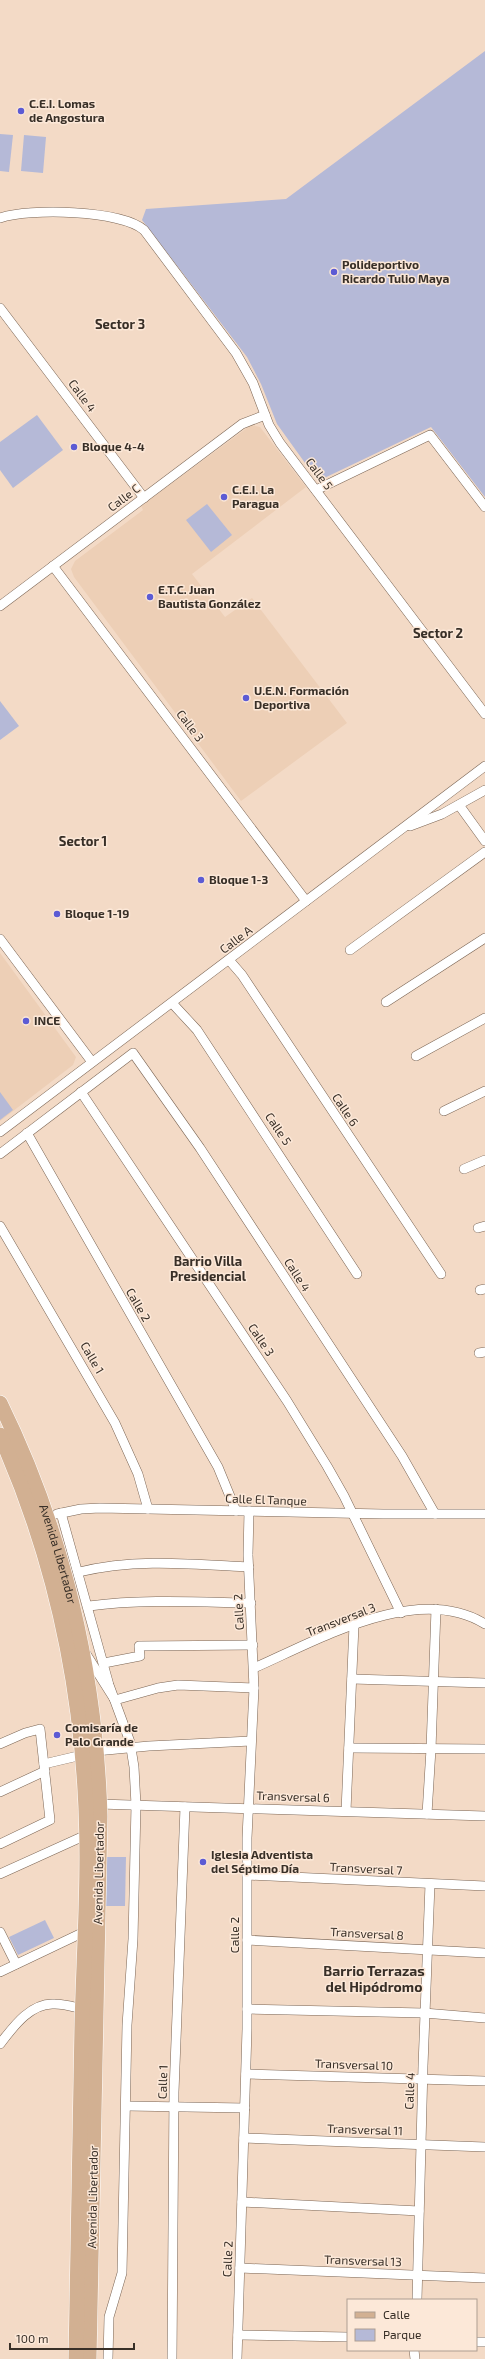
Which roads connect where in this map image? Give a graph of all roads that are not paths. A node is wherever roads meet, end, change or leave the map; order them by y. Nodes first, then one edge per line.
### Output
1 (0, 218) edge
2 (0, 308) edge
3 (265, 415) junction
4 (316, 490) junction
5 (144, 498) junction
6 (485, 507) edge
7 (53, 566) junction
8 (0, 606) edge
9 (485, 714) edge
10 (485, 766) edge
11 (485, 790) edge
12 (458, 805) junction
13 (403, 828) junction
14 (485, 841) edge
15 (485, 852) edge
16 (306, 901) junction
17 (485, 938) edge
18 (0, 939) edge
19 (350, 950) dead end
20 (228, 960) junction
21 (386, 1002) dead end
22 (172, 1003) junction
23 (485, 1018) edge
24 (416, 1056) dead end
25 (96, 1060) junction
26 (109, 1071) junction
27 (485, 1091) edge
28 (81, 1092) junction
29 (50, 1094) junction
30 (60, 1108) junction
31 (444, 1111) dead end
32 (0, 1132) edge
33 (27, 1133) junction
34 (0, 1154) edge
35 (485, 1160) edge
36 (464, 1169) dead end
37 (0, 1226) edge
38 (358, 1274) dead end
39 (441, 1274) dead end
40 (0, 1403) edge
41 (0, 1435) edge
42 (148, 1509) junction
43 (236, 1511) junction
44 (249, 1511) junction
45 (61, 1513) junction
46 (353, 1514) junction
47 (435, 1514) junction
48 (485, 1514) edge
49 (46, 1516) junction
50 (249, 1567) junction
51 (79, 1572) junction
52 (251, 1603) junction
53 (89, 1606) junction
54 (436, 1610) junction
55 (401, 1613) junction
56 (485, 1624) edge
57 (354, 1625) junction
58 (253, 1645) junction
59 (82, 1648) junction
60 (104, 1663) junction
61 (254, 1668) junction
62 (352, 1679) junction
63 (434, 1681) junction
64 (485, 1683) edge
65 (254, 1688) junction
66 (115, 1700) junction
67 (251, 1741) junction
68 (0, 1744) edge
69 (131, 1747) junction
70 (349, 1748) junction
71 (432, 1749) junction
72 (485, 1749) edge
73 (89, 1753) junction
74 (45, 1768) junction
75 (0, 1792) edge
76 (99, 1804) junction
77 (136, 1805) junction
78 (185, 1807) junction
79 (248, 1808) junction
80 (346, 1811) junction
81 (427, 1814) junction
82 (485, 1816) edge
83 (86, 1835) junction
84 (0, 1844) edge
85 (0, 1874) edge
86 (247, 1875) junction
87 (430, 1884) junction
88 (485, 1886) edge
89 (0, 1932) edge
90 (84, 1932) junction
91 (247, 1940) junction
92 (426, 1948) junction
93 (485, 1953) edge
94 (16, 1964) junction
95 (0, 1972) edge
96 (83, 2009) junction
97 (247, 2009) junction
98 (424, 2013) junction
99 (485, 2018) edge
100 (0, 2044) edge
101 (246, 2074) junction
102 (422, 2079) junction
103 (485, 2081) edge
104 (126, 2106) junction
105 (174, 2107) junction
106 (245, 2108) junction
107 (244, 2138) junction
108 (420, 2144) junction
109 (485, 2147) edge
110 (242, 2202) junction
111 (419, 2211) junction
112 (240, 2268) junction
113 (418, 2275) junction
114 (485, 2278) edge
115 (417, 2299) edge
116 (84, 2306) junction
117 (90, 2330) junction
118 (108, 2331) junction
119 (238, 2335) junction
120 (347, 2337) edge
121 (76, 2359) edge
122 (90, 2359) edge
123 (108, 2359) edge
124 (172, 2359) edge
125 (237, 2359) edge

1 - 3 street, Calle 5
2 - 5 street, Calle 4
3 - 4 street, Calle 5
3 - 5 street, Calle C
4 - 6 street
4 - 9 street, Calle 5
5 - 7 street, Calle C
7 - 8 street, Calle C
7 - 16 street, Calle 3
10 - 13 street, Calle A
11 - 12 street
12 - 13 street
12 - 14 street
13 - 16 street, Calle A
15 - 19 street
16 - 20 street, Calle A
17 - 21 street
18 - 25 street
20 - 22 street, Calle A
20 - 39 street, Calle 6
22 - 25 street, Calle A
22 - 38 street, Calle 5
23 - 24 street
25 - 26 street
25 - 29 street, Calle A
26 - 28 street
26 - 47 street, Calle 4
27 - 31 street
28 - 30 street
28 - 46 street, Calle 3
29 - 30 street
29 - 32 street, Calle A
30 - 33 street
33 - 34 street
33 - 43 street, Calle 2
35 - 36 street
37 - 42 street, Calle 1
40 - 49 main road, Avenida Libertador
41 - 73 main road, Avenida Libertador
42 - 43 street, Calle El Tanque
42 - 45 street, Calle El Tanque
43 - 44 street, Calle El Tanque
44 - 46 street, Calle El Tanque
44 - 50 street, Calle 2
45 - 49 street, Calle El Tanque
45 - 51 street, Avenida Libertador
46 - 47 street, Calle El Tanque
46 - 55 street, Calle 3
47 - 48 street, Calle El Tanque
49 - 59 main road, Avenida Libertador
50 - 51 street
50 - 52 street, Calle 2
51 - 53 street, Avenida Libertador
52 - 53 street
52 - 58 street, Calle 2
53 - 60 street, Avenida Libertador
54 - 55 street, Transversal 3
54 - 56 street, Transversal 3
54 - 63 street
55 - 57 street, Transversal 3
57 - 61 street, Transversal 3
57 - 62 street
58 - 60 street
58 - 61 street, Calle 2
59 - 66 street
59 - 73 main road, Avenida Libertador
60 - 66 street, Avenida Libertador
61 - 65 street, Calle 2
62 - 63 street
62 - 70 street
63 - 64 street
63 - 71 street
65 - 66 street
65 - 67 street, Calle 2
66 - 69 street, Avenida Libertador
67 - 69 street
67 - 79 street, Calle 2
68 - 74 street
69 - 73 street
69 - 77 street, Avenida Libertador
70 - 71 street
70 - 80 street
71 - 72 street
71 - 81 street
73 - 74 street
73 - 76 main road, Avenida Libertador
73 - 83 main road, Avenida Libertador
74 - 75 street
74 - 84 street
76 - 77 street, Transversal 6
76 - 116 main road, Avenida Libertador
77 - 78 street, Transversal 6
77 - 104 street, Avenida Libertador
78 - 79 street, Transversal 6
78 - 105 street, Calle 1
79 - 80 street, Transversal 6
79 - 86 street, Calle 2
80 - 81 street, Transversal 6
81 - 82 street, Transversal 6
83 - 85 street
83 - 90 main road, Avenida Libertador
86 - 87 street, Transversal 7
86 - 91 street, Calle 2
87 - 88 street, Transversal 7
87 - 92 street, Calle 4
89 - 94 street
90 - 94 street
90 - 96 main road, Avenida Libertador
91 - 92 street, Transversal 8
91 - 97 street, Calle 2
92 - 93 street, Transversal 8
92 - 98 street, Calle 4
94 - 95 street
96 - 100 street
96 - 116 main road, Avenida Libertador
97 - 98 street
97 - 101 street, Calle 2
98 - 99 street
98 - 102 street, Calle 4
101 - 102 street, Transversal 10
101 - 106 street, Calle 2
102 - 103 street, Transversal 10
102 - 108 street, Calle 4
104 - 105 street
104 - 118 street, Avenida Libertador
105 - 106 street
105 - 124 street, Calle 1
106 - 107 street, Calle 2
107 - 108 street, Transversal 11
107 - 110 street, Calle 2
108 - 109 street, Transversal 11
108 - 111 street, Calle 4
110 - 111 street
110 - 112 street, Calle 2
111 - 113 street, Calle 4
112 - 113 street, Transversal 13
112 - 119 street, Calle 2
113 - 114 street, Transversal 13
113 - 115 street, Calle 4
116 - 117 main road, Avenida Libertador
116 - 121 main road, Avenida Libertador
117 - 118 street
117 - 122 main road, Avenida Libertador
118 - 123 street, Avenida Libertador
119 - 120 street
119 - 125 street, Calle 2

